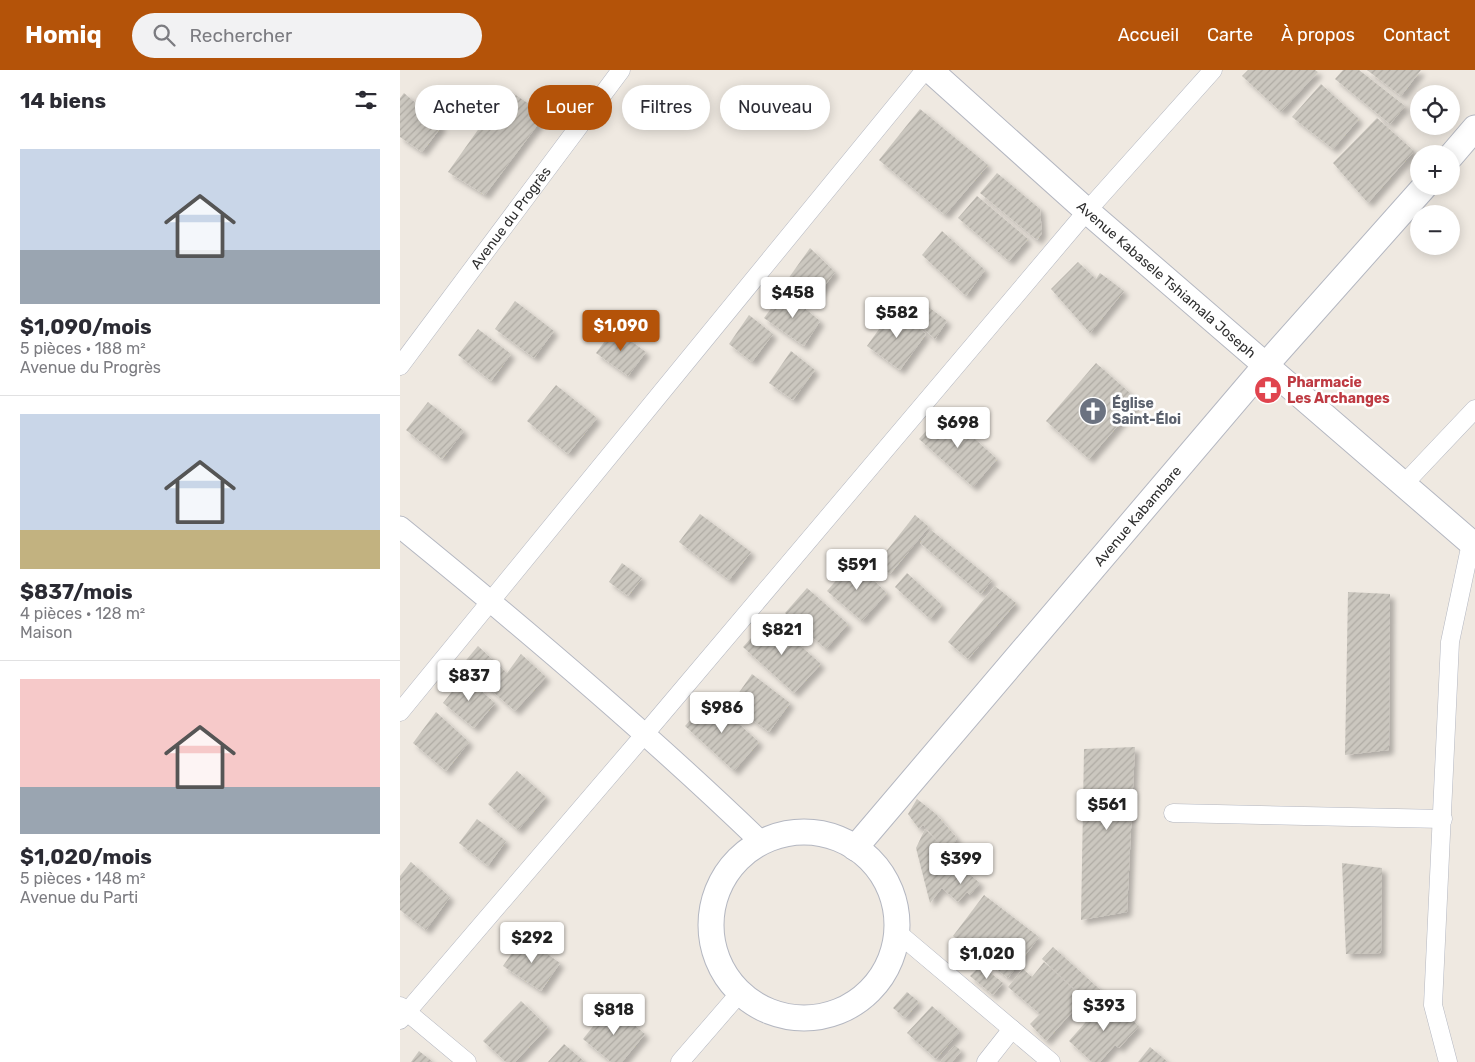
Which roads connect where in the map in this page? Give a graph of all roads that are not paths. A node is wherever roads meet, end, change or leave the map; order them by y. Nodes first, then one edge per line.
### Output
1 (621, 70) edge
2 (925, 70) edge
3 (930, 70) edge
4 (1212, 70) edge
5 (1475, 128) edge
6 (1460, 146) edge
7 (1417, 195) edge
8 (1087, 211) junction
9 (400, 366) edge
10 (1265, 366) junction
11 (1475, 409) edge
12 (1403, 485) junction
13 (400, 527) edge
14 (1473, 544) edge
15 (490, 601) junction
16 (400, 712) edge
17 (644, 734) junction
18 (1173, 813) dead end
19 (1443, 819) junction
20 (760, 841) junction
21 (855, 848) junction
22 (898, 933) junction
23 (738, 995) junction
24 (402, 1013) edge
25 (1012, 1029) junction
26 (466, 1062) edge
27 (680, 1062) edge
28 (986, 1062) edge
29 (1051, 1062) edge
30 (1448, 1062) edge

1 - 9 street, Avenue du Progrès
2 - 15 street
3 - 8 main road, Avenue Kabasele Tshiamala Joseph
4 - 8 street
5 - 6 main road
7 - 10 main road, Avenue Kabambare
8 - 10 main road, Avenue Kabasele Tshiamala Joseph
8 - 17 street
10 - 12 main road, Avenue Kabasele Tshiamala Joseph
10 - 21 main road, Avenue Kabambare
11 - 12 street
12 - 14 main road, Avenue Kabasele Tshiamala Joseph
13 - 15 street
14 - 19 street
15 - 16 street
15 - 17 street
17 - 20 street
17 - 24 street
18 - 19 street
19 - 30 street
20 - 21 main road
20 - 23 main road
21 - 22 main road
22 - 23 main road
22 - 25 street
23 - 27 street
24 - 26 street
25 - 28 street
25 - 29 street

